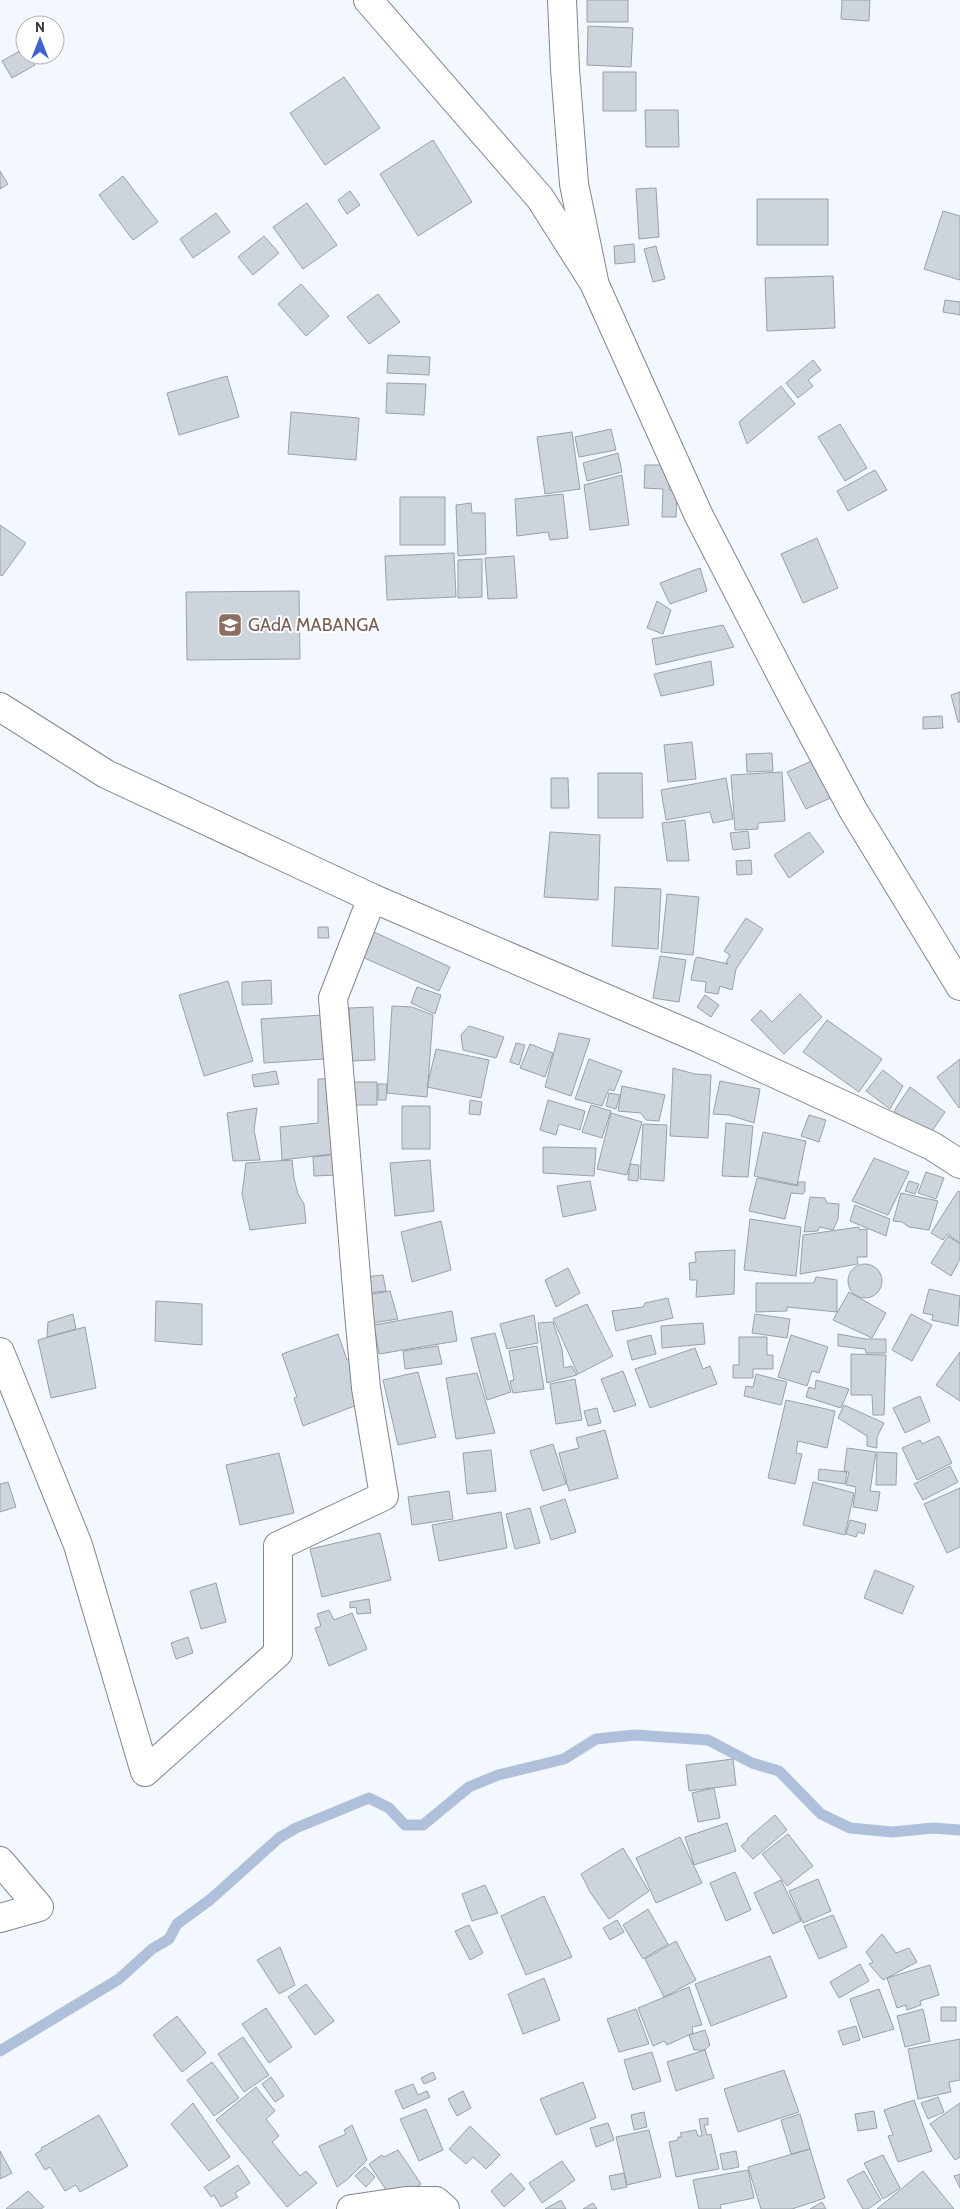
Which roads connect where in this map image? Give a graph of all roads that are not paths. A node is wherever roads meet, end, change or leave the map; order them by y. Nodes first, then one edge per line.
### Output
1 (368, 0) edge
2 (562, 0) edge
3 (594, 283) junction
4 (0, 707) edge
5 (372, 898) junction
6 (960, 986) edge
7 (960, 1164) edge
8 (0, 1352) edge
9 (0, 1861) edge
10 (0, 1918) edge
11 (351, 2209) edge
12 (445, 2209) edge

1 - 3 street
2 - 3 street
3 - 6 street
4 - 5 street
5 - 7 street
5 - 8 street
9 - 10 street
11 - 12 street

